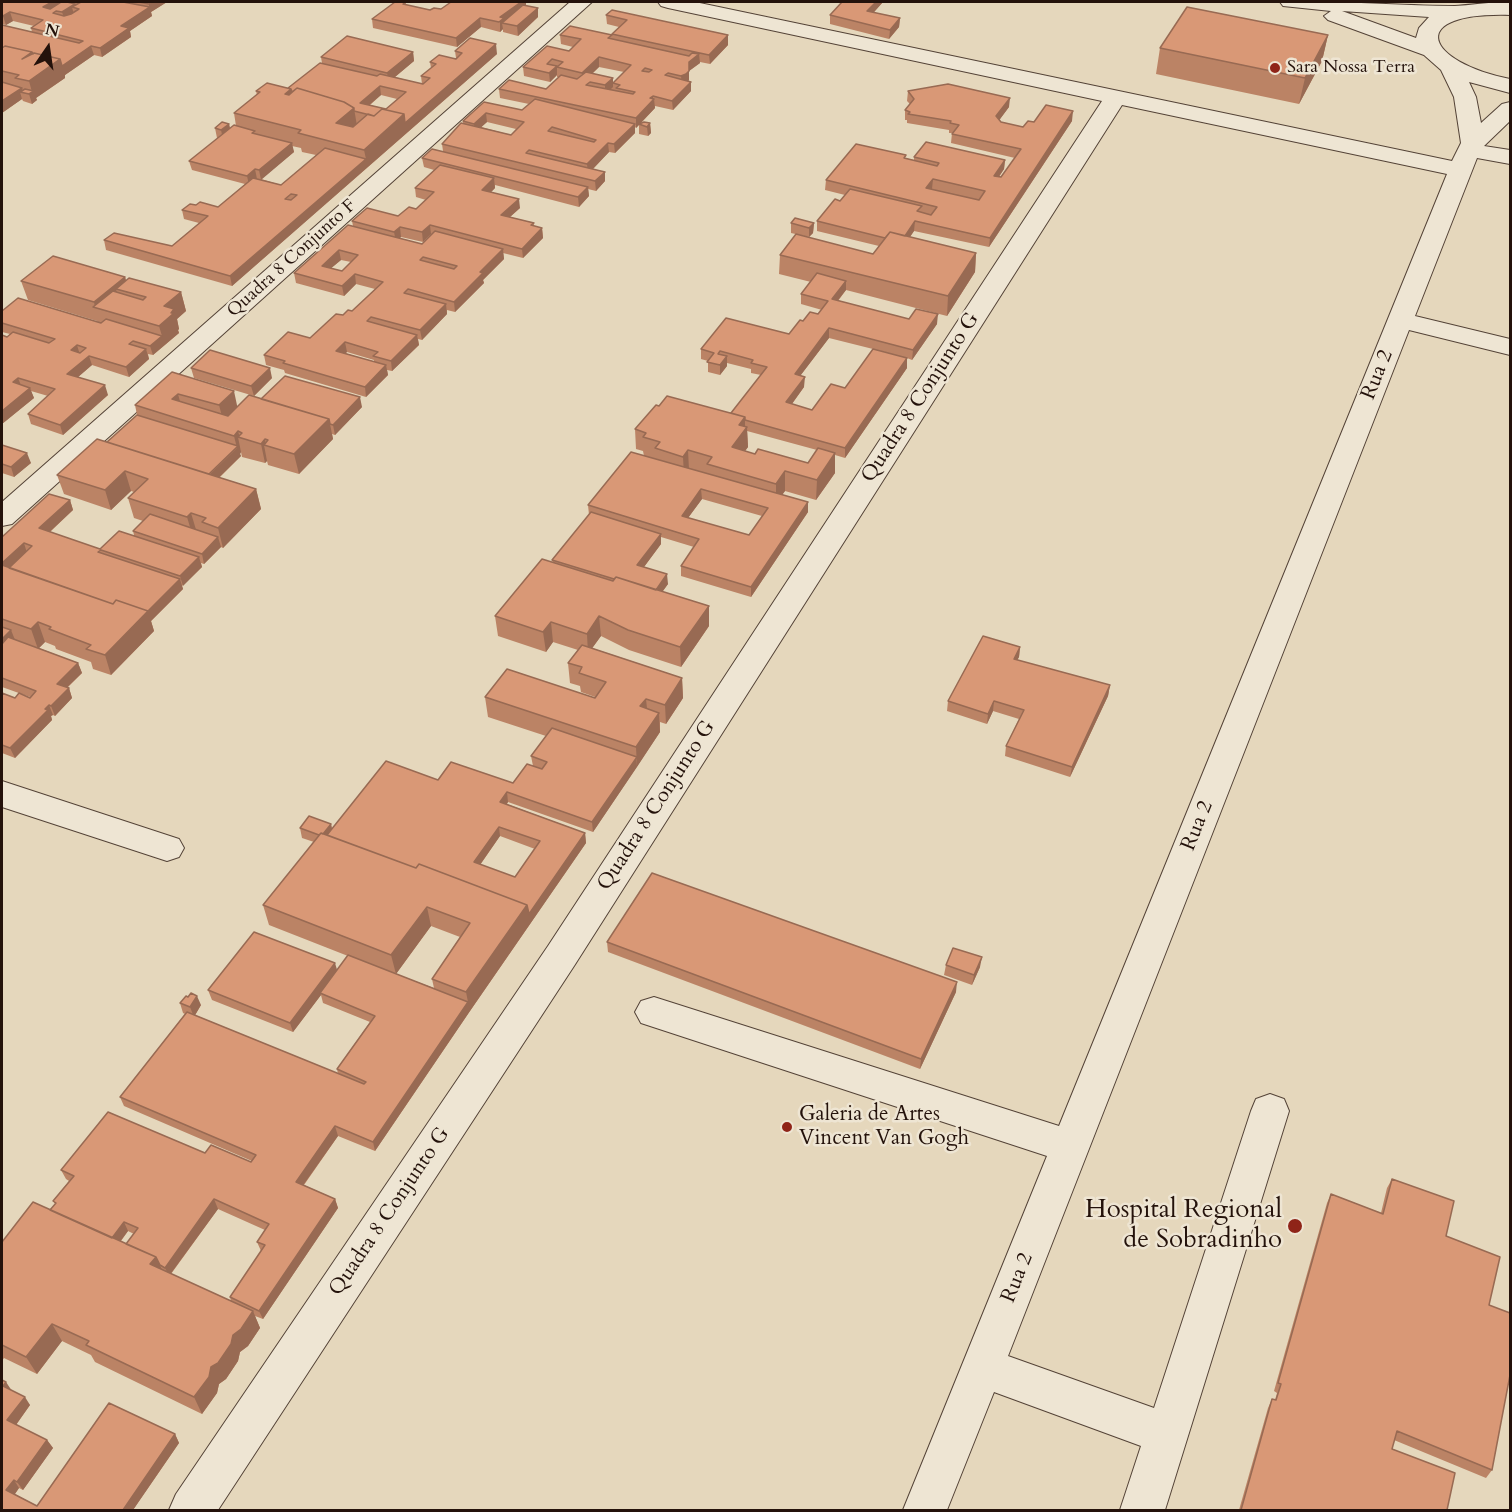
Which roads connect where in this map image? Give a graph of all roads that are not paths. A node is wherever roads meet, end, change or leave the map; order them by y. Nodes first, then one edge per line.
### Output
1 (582, 2) edge
2 (668, 2) edge
3 (1472, 7) edge
4 (1510, 9) edge
5 (1431, 50) junction
6 (1450, 67) junction
7 (1510, 86) edge
8 (1116, 97) junction
9 (1510, 109) edge
10 (1467, 154) junction
11 (1510, 157) edge
12 (1400, 320) junction
13 (1510, 347) edge
14 (2, 517) edge
15 (2, 794) edge
16 (167, 848) dead end
17 (654, 1012) dead end
18 (1270, 1110) dead end
19 (1071, 1147) junction
20 (982, 1367) junction
21 (1166, 1434) junction
22 (192, 1510) edge
23 (926, 1510) edge
24 (1143, 1510) edge

1 - 14 street, Quadra 8 Conjunto F
2 - 8 street
3 - 4 street
3 - 5 street
3 - 5 street
5 - 6 street
6 - 7 street
6 - 10 street
8 - 10 street
8 - 22 street, Quadra 8 Conjunto G
9 - 10 street
10 - 11 street
10 - 12 street, Rua 2
12 - 13 street
12 - 19 street, Rua 2
15 - 16 street
17 - 19 street
18 - 21 street
19 - 20 street, Rua 2
20 - 21 street
20 - 23 street, Rua 2
21 - 24 street

